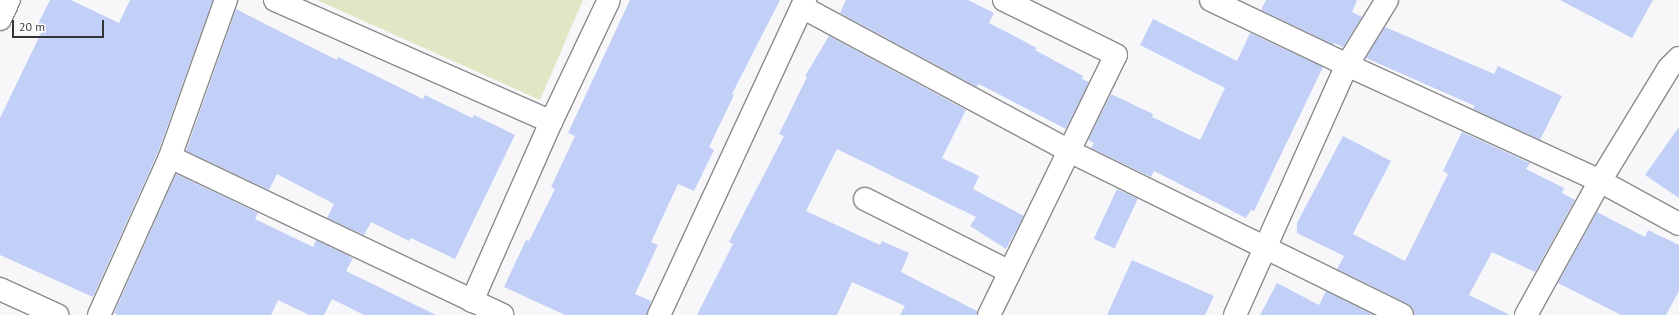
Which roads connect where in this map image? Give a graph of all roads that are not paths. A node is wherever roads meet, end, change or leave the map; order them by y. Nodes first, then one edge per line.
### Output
1 (9, 0) edge
2 (226, 0) edge
3 (275, 0) edge
4 (609, 0) edge
5 (1004, 0) edge
6 (1211, 0) edge
7 (1387, 0) edge
8 (803, 3) edge
9 (0, 19) edge
10 (1679, 58) edge
11 (1347, 65) junction
12 (551, 122) junction
13 (1069, 151) junction
14 (170, 157) junction
15 (1600, 181) junction
16 (865, 199) dead end
17 (1679, 224) edge
18 (1265, 248) junction
19 (1010, 272) junction
20 (0, 289) edge
21 (472, 301) junction
22 (57, 315) edge
23 (99, 315) edge
24 (502, 315) edge
25 (659, 315) edge
26 (989, 315) edge
27 (1235, 315) edge
28 (1402, 315) edge
29 (1526, 315) edge

1 - 9 street
2 - 14 street
3 - 12 street
4 - 12 street
5 - 13 street
6 - 11 street
7 - 11 street
8 - 13 street
8 - 25 street
10 - 15 street
11 - 15 street
11 - 18 street
12 - 21 street
13 - 18 street
13 - 19 street
14 - 21 street
14 - 23 street
15 - 17 street
15 - 29 street
16 - 19 street
18 - 27 street
18 - 28 street
19 - 26 street
20 - 22 street
21 - 24 street

